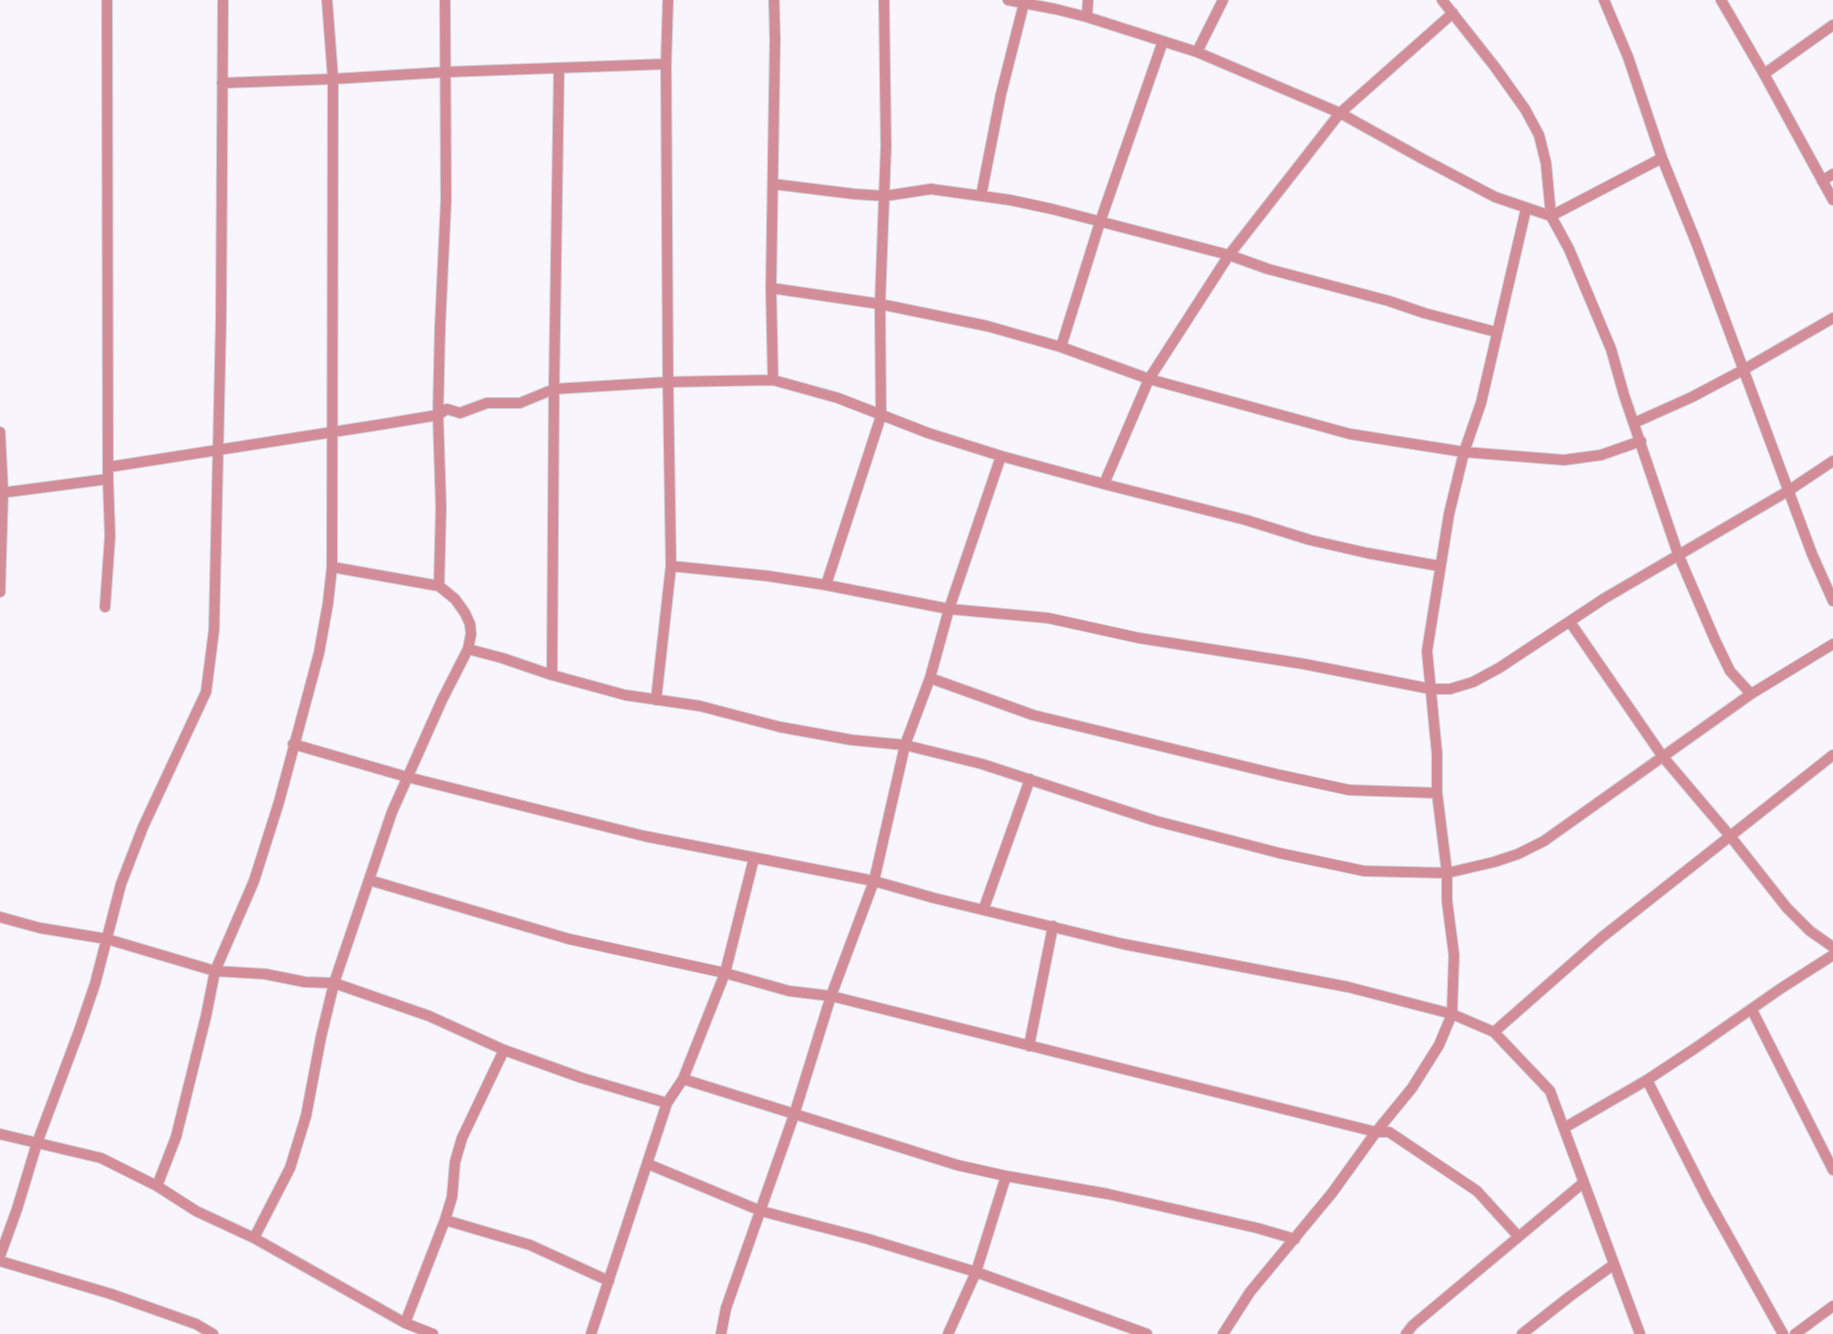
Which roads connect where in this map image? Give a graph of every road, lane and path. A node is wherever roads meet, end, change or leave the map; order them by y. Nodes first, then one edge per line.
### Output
1 (107, 0) edge
2 (222, 0) edge
3 (327, 0) edge
4 (445, 0) edge
5 (668, 0) edge
6 (774, 0) edge
7 (884, 0) edge
8 (1008, 0) edge
9 (1088, 0) edge
10 (1223, 0) edge
11 (1442, 0) edge
12 (1604, 0) edge
13 (1721, 0) edge
14 (1024, 3) junction
15 (1452, 13) junction
16 (1087, 17) junction
17 (1833, 25) edge
18 (1163, 41) junction
19 (1197, 52) junction
20 (666, 64) junction
21 (559, 68) junction
22 (446, 72) junction
23 (1764, 74) junction
24 (333, 79) junction
25 (222, 82) junction
26 (1340, 113) junction
27 (1662, 158) junction
28 (1833, 174) edge
29 (1822, 180) junction
30 (773, 184) junction
31 (885, 196) junction
32 (980, 196) junction
33 (1833, 200) edge
34 (1526, 209) junction
35 (1551, 216) junction
36 (1100, 222) junction
37 (1229, 255) junction
38 (771, 288) junction
39 (880, 304) junction
40 (1833, 318) edge
41 (1496, 332) junction
42 (1061, 347) junction
43 (1743, 370) junction
44 (1150, 379) junction
45 (773, 380) junction
46 (668, 382) junction
47 (554, 389) junction
48 (438, 415) junction
49 (881, 416) junction
50 (1634, 423) junction
51 (0, 432) edge
52 (332, 432) junction
53 (1641, 441) junction
54 (218, 451) junction
55 (1464, 452) junction
56 (1002, 456) junction
57 (1833, 461) edge
58 (109, 467) junction
59 (108, 479) junction
60 (1104, 484) junction
61 (1788, 491) junction
62 (2, 493) edge
63 (1678, 554) junction
64 (332, 566) junction
65 (671, 566) junction
66 (1440, 566) junction
67 (826, 585) junction
68 (439, 586) junction
69 (0, 592) edge
70 (1833, 600) edge
71 (105, 607) dead end
72 (949, 609) junction
73 (1570, 622) junction
74 (1833, 644) edge
75 (468, 649) junction
76 (552, 675) junction
77 (930, 678) junction
78 (1431, 689) junction
79 (1751, 694) junction
80 (656, 700) junction
81 (293, 744) junction
82 (905, 745) junction
83 (1833, 755) edge
84 (1663, 757) junction
85 (407, 777) junction
86 (1030, 779) junction
87 (1438, 793) junction
88 (1730, 836) junction
89 (754, 858) junction
90 (1447, 873) junction
91 (369, 880) junction
92 (874, 880) junction
93 (984, 908) junction
94 (0, 917) edge
95 (1053, 926) junction
96 (107, 940) junction
97 (1833, 947) edge
98 (1833, 955) edge
99 (215, 970) junction
100 (724, 973) junction
101 (334, 983) junction
102 (831, 996) junction
103 (1752, 1010) junction
104 (1452, 1014) junction
105 (1494, 1032) junction
106 (1029, 1046) junction
107 (504, 1050) junction
108 (683, 1079) junction
109 (1647, 1080) junction
110 (667, 1103) junction
111 (794, 1115) junction
112 (1564, 1128) junction
113 (1376, 1132) junction
114 (0, 1134) edge
115 (37, 1143) junction
116 (648, 1164) junction
117 (1833, 1170) edge
118 (1006, 1176) junction
119 (1583, 1183) junction
120 (157, 1186) junction
121 (761, 1211) junction
122 (445, 1220) junction
123 (1518, 1236) junction
124 (254, 1238) junction
125 (1295, 1239) junction
126 (0, 1256) edge
127 (0, 1261) edge
128 (1613, 1266) junction
129 (976, 1272) junction
130 (608, 1281) junction
131 (1833, 1306) edge
132 (404, 1323) junction
133 (213, 1334) edge
134 (433, 1334) edge
135 (590, 1334) edge
136 (721, 1334) edge
137 (948, 1334) edge
138 (1147, 1334) edge
139 (1223, 1334) edge
140 (1406, 1334) edge
141 (1522, 1334) edge
142 (1640, 1334) edge
143 (1783, 1334) edge
144 (1795, 1334) edge

1 - 58 street
2 - 25 street
3 - 24 street
4 - 22 street
5 - 20 street
6 - 30 street
7 - 31 street
8 - 14 street
9 - 16 street
10 - 19 street
11 - 15 street
12 - 27 street
13 - 23 street
14 - 16 street
14 - 32 street
15 - 26 street
15 - 35 street
16 - 18 street
17 - 23 street
18 - 19 street
18 - 36 street
19 - 26 street
20 - 21 street
20 - 46 street
21 - 22 street
21 - 47 street
22 - 24 street
22 - 48 street
23 - 29 street
24 - 25 street
24 - 52 street
25 - 54 street
26 - 34 street
26 - 37 street
27 - 35 street
27 - 43 street
28 - 29 street
29 - 33 street
30 - 31 street
30 - 38 street
31 - 32 street
31 - 39 street
32 - 36 street
34 - 35 street
34 - 41 street
35 - 50 street
36 - 37 street
36 - 42 street
37 - 41 street
37 - 44 street
38 - 39 street
38 - 45 street
39 - 42 street
39 - 49 street
40 - 43 street
41 - 55 street
42 - 44 street
43 - 50 street
43 - 61 street
44 - 55 street
44 - 60 street
45 - 46 street
45 - 49 street
46 - 47 street
46 - 65 street
47 - 48 street
47 - 76 street
48 - 52 street
48 - 68 street
49 - 56 street
49 - 67 street
50 - 53 street
51 - 62 street
52 - 54 street
52 - 64 street
53 - 55 street
53 - 63 street
54 - 58 street
54 - 96 street
55 - 66 street
56 - 60 street
56 - 72 street
57 - 61 street
58 - 59 street
59 - 62 street
59 - 71 street
60 - 66 street
61 - 63 street
61 - 70 street
62 - 69 street
63 - 73 street
63 - 79 street
64 - 68 street
64 - 81 street
65 - 67 street
65 - 80 street
66 - 78 street
67 - 72 street
68 - 75 street
72 - 77 street
72 - 78 street
73 - 78 street
73 - 84 street
74 - 79 street
75 - 76 street
75 - 85 street
76 - 80 street
77 - 82 street
77 - 87 street
78 - 87 street
79 - 84 street
80 - 82 street
81 - 85 street
81 - 99 street
82 - 86 street
82 - 92 street
83 - 88 street
84 - 88 street
84 - 90 street
85 - 89 street
85 - 91 street
86 - 90 street
86 - 93 street
87 - 90 street
88 - 97 street
88 - 105 street
89 - 92 street
89 - 100 street
90 - 104 street
91 - 100 street
91 - 101 street
92 - 93 street
92 - 102 street
93 - 95 street
94 - 96 street
95 - 104 street
95 - 106 street
96 - 99 street
96 - 115 street
98 - 103 street
99 - 101 street
99 - 120 street
100 - 102 street
100 - 108 street
101 - 107 street
101 - 124 street
102 - 106 street
102 - 111 street
103 - 109 street
103 - 117 street
104 - 105 street
104 - 113 street
105 - 112 street
106 - 113 street
107 - 110 street
107 - 122 street
108 - 110 street
108 - 111 street
109 - 112 street
109 - 143 street
110 - 116 street
111 - 118 street
111 - 121 street
112 - 119 street
113 - 123 street
113 - 125 street
114 - 115 street
115 - 120 street
115 - 126 street
116 - 121 street
116 - 130 street
118 - 125 street
118 - 129 street
119 - 123 street
119 - 128 street
120 - 124 street
121 - 129 street
121 - 136 street
122 - 130 street
122 - 132 street
123 - 140 street
124 - 132 street
125 - 139 street
127 - 133 street
128 - 141 street
128 - 142 street
129 - 137 street
129 - 138 street
130 - 135 street
131 - 144 street
132 - 134 street

